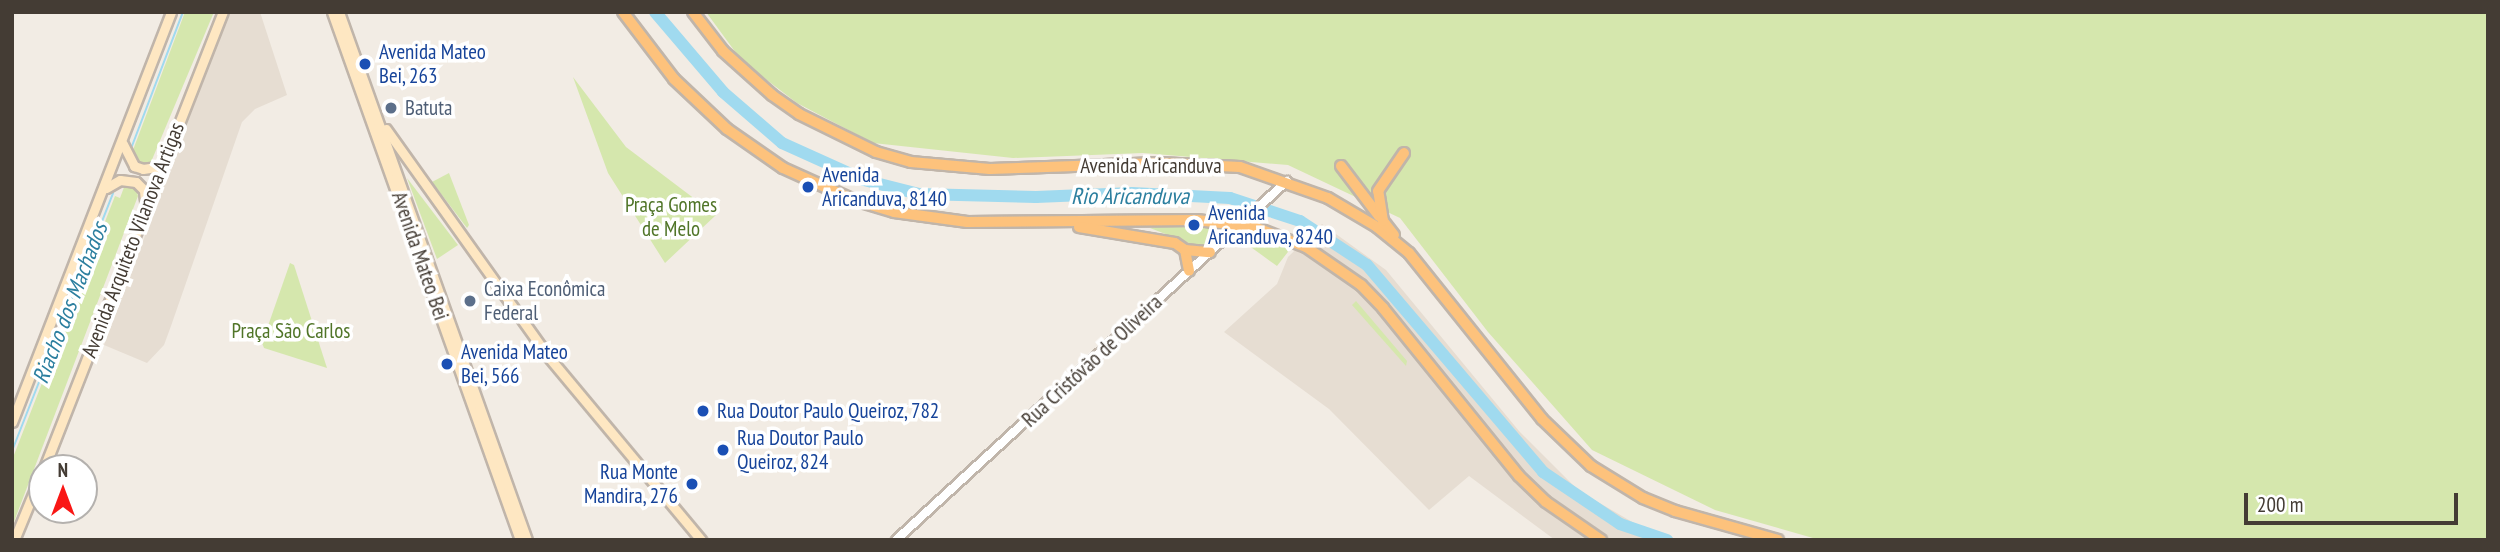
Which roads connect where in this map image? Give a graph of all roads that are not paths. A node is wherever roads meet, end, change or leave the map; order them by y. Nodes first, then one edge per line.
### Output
1 (171, 12) edge
2 (223, 12) edge
3 (331, 12) edge
4 (339, 12) edge
5 (623, 12) edge
6 (693, 12) edge
7 (379, 119) junction
8 (123, 142) junction
9 (1404, 153) dead end
10 (390, 162) junction
11 (161, 166) junction
12 (1341, 166) dead end
13 (416, 173) junction
14 (1283, 185) junction
15 (105, 188) junction
16 (145, 204) junction
17 (1383, 221) junction
18 (1052, 222) junction
19 (1239, 225) junction
20 (1185, 250) junction
21 (1210, 252) junction
22 (1409, 253) junction
23 (1189, 271) junction
24 (12, 422) edge
25 (49, 454) edge
26 (28, 508) edge
27 (15, 540) edge
28 (520, 540) edge
29 (527, 540) edge
30 (701, 540) edge
31 (896, 540) edge
32 (1601, 540) edge
33 (1778, 540) edge

1 - 8 main road
2 - 11 main road, Avenida Arquiteto Vilanova Artigas
3 - 10 main road, Avenida Mateo Bei
4 - 7 main road, Avenida Mateo Bei
5 - 18 highway
6 - 14 highway, Avenida Aricanduva
7 - 10 main road, Avenida Mateo Bei
7 - 13 main road
8 - 11 main road
8 - 15 main road
9 - 17 highway
10 - 13 main road
10 - 28 main road, Avenida Mateo Bei
10 - 29 main road, Avenida Mateo Bei
11 - 16 main road, Avenida Arquiteto Vilanova Artigas
12 - 17 highway
13 - 30 main road
14 - 19 street, Rua Cristóvão de Oliveira
14 - 22 highway, Avenida Aricanduva
15 - 16 main road
15 - 24 main road
16 - 25 main road, Avenida Arquiteto Vilanova Artigas
17 - 22 highway
18 - 19 highway
18 - 20 highway
19 - 21 street, Rua Cristóvão de Oliveira
19 - 32 highway
20 - 21 highway
20 - 23 highway
21 - 23 street, Rua Cristóvão de Oliveira
22 - 33 highway, Avenida Aricanduva
23 - 31 street, Rua Cristóvão de Oliveira
26 - 27 main road, Avenida Arquiteto Vilanova Artigas

